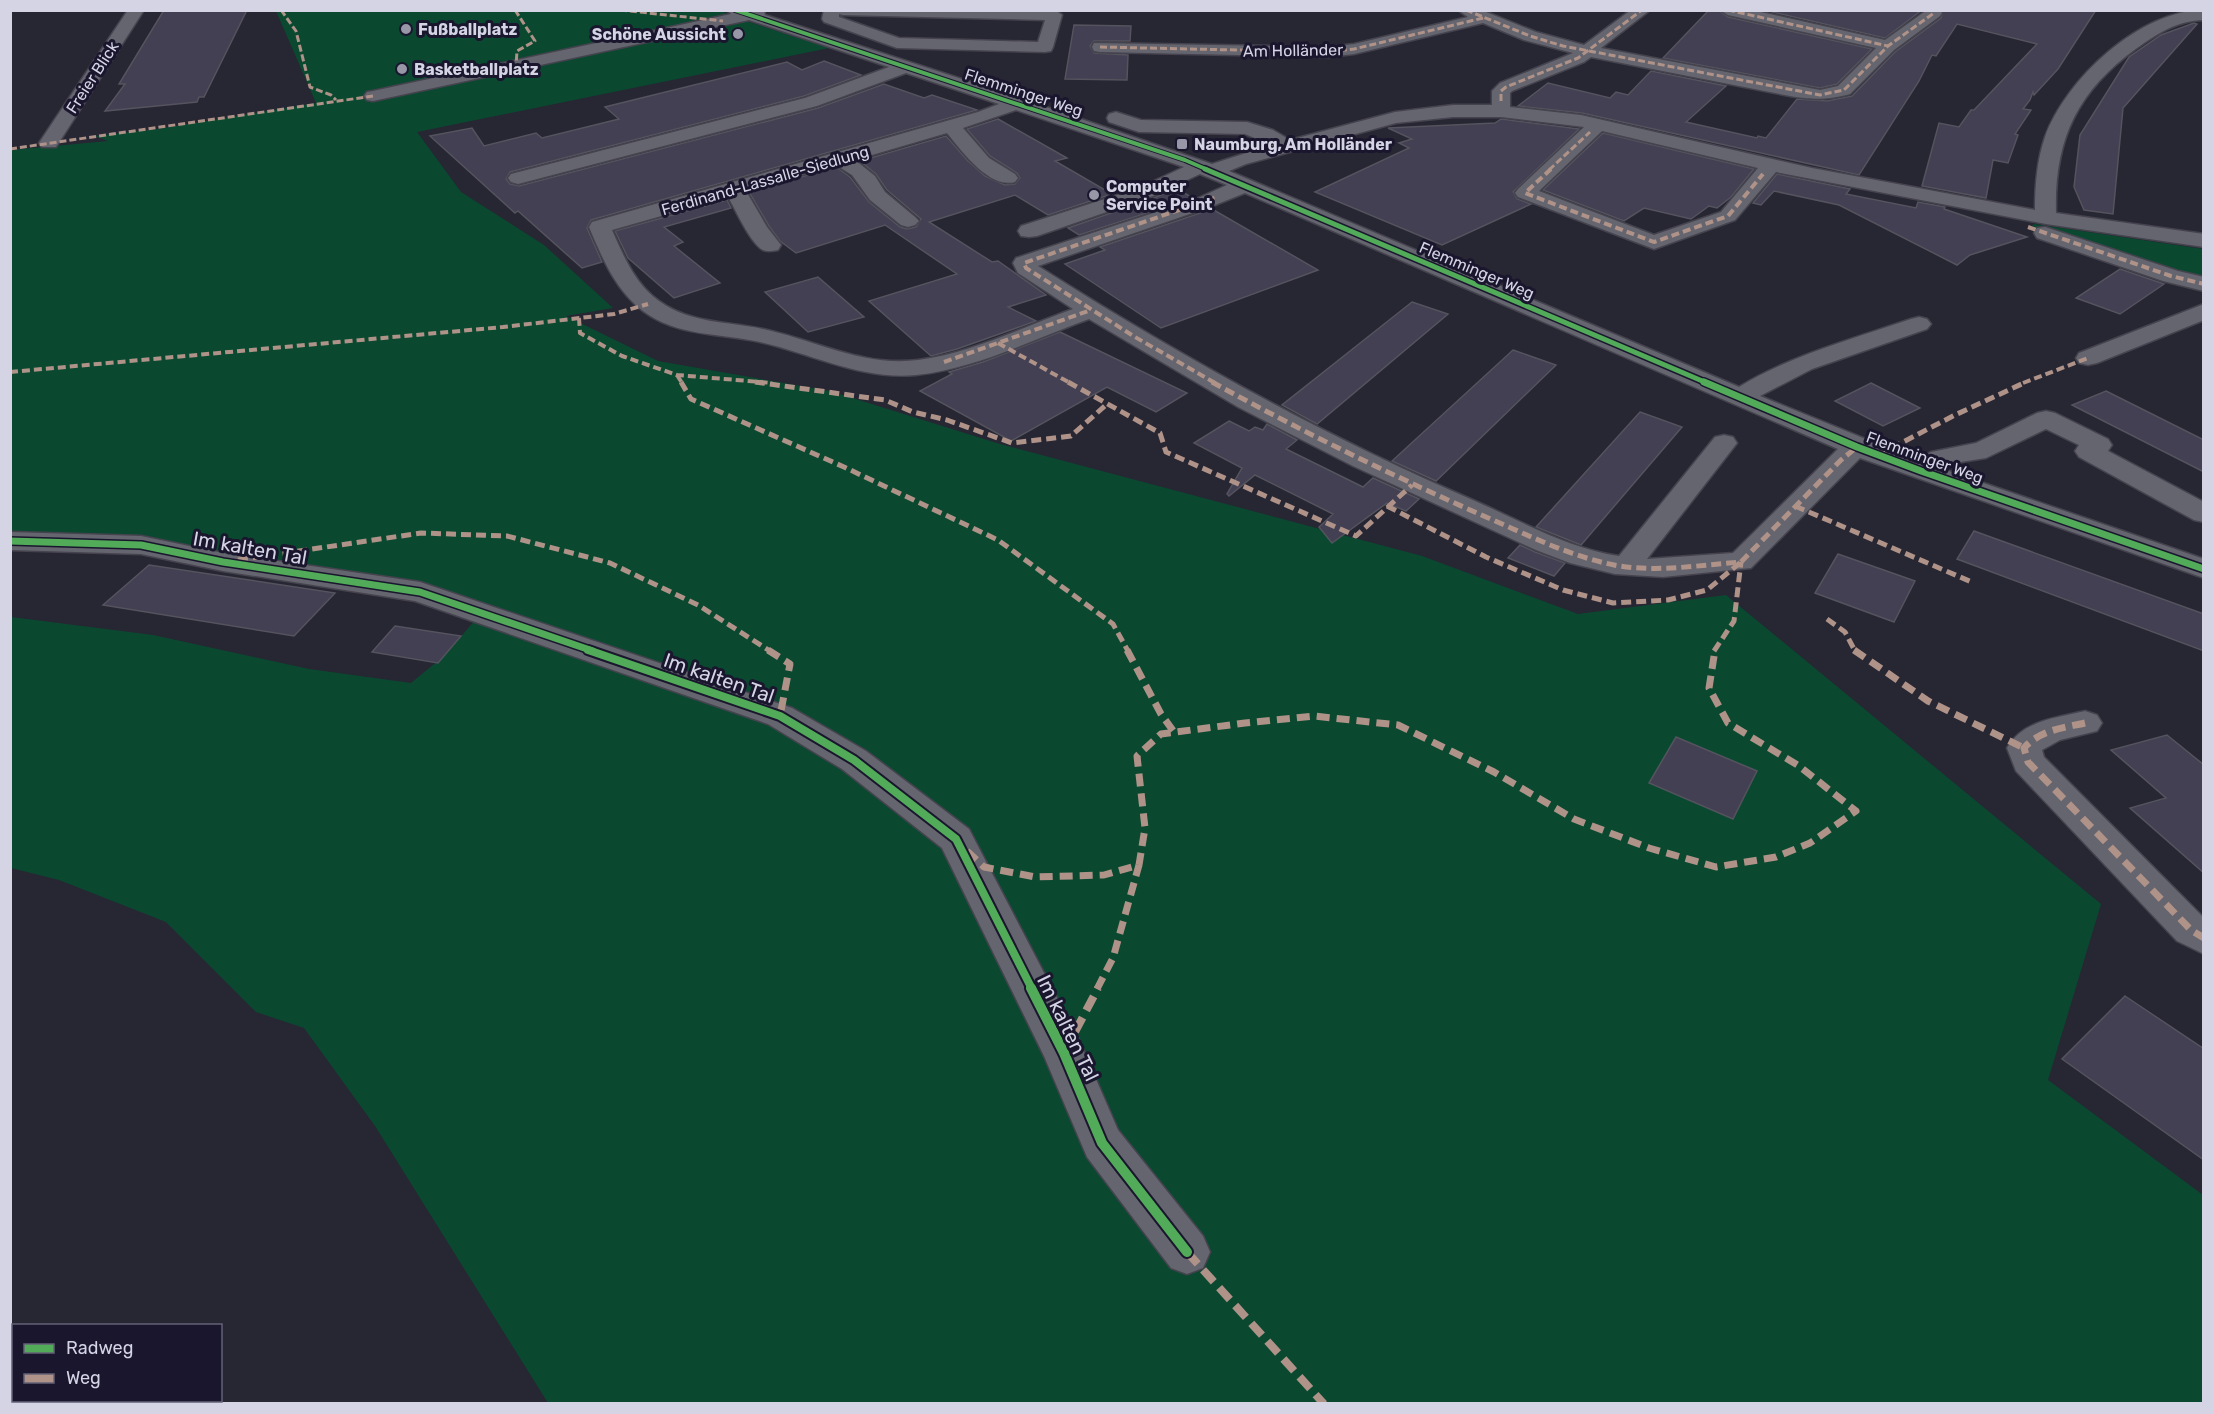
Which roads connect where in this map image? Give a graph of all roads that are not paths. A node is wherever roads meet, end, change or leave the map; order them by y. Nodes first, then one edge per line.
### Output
1 (135, 10) edge
2 (767, 10) edge
3 (832, 10) edge
4 (843, 10) edge
5 (1466, 10) edge
6 (1642, 10) edge
7 (1728, 10) edge
8 (740, 13) edge
9 (1934, 13) dead end
10 (2204, 15) edge
11 (1484, 18) junction
12 (1888, 46) junction
13 (1100, 47) dead end
14 (1587, 52) junction
15 (906, 67) junction
16 (981, 75) dead end
17 (373, 96) dead end
18 (1017, 103) junction
19 (1501, 111) junction
20 (1598, 124) junction
21 (951, 126) junction
22 (49, 143) dead end
23 (1287, 147) junction
24 (839, 158) junction
25 (1771, 165) junction
26 (1207, 168) junction
27 (518, 178) dead end
28 (1008, 178) dead end
29 (1246, 185) junction
30 (734, 189) junction
31 (1996, 209) junction
32 (2046, 218) junction
33 (908, 221) dead end
34 (1029, 231) dead end
35 (2204, 241) edge
36 (770, 245) dead end
37 (2204, 284) edge
38 (1091, 310) junction
39 (2204, 310) edge
40 (1919, 324) dead end
41 (2088, 358) dead end
42 (1741, 397) junction
43 (1724, 443) dead end
44 (1857, 447) junction
45 (1921, 471) junction
46 (2204, 514) edge
47 (10, 541) edge
48 (1632, 567) junction
49 (2204, 569) edge
50 (2085, 723) dead end
51 (2204, 938) edge
52 (1187, 1252) dead end

1 - 22 street, Freier Blick
2 - 8 street
3 - 4 street
5 - 11 street
6 - 14 street
7 - 12 street
8 - 15 street, Flemminger Weg
8 - 17 street
9 - 12 street
10 - 32 street
11 - 13 street, Am Holländer
11 - 14 street
12 - 14 street
14 - 19 street
15 - 18 street, Flemminger Weg
15 - 27 street
16 - 23 street
18 - 21 street, Ferdinand-Lassalle-Siedlung
18 - 26 street, Flemminger Weg
19 - 20 street
19 - 23 street
20 - 25 street
20 - 25 street
21 - 24 street, Ferdinand-Lassalle-Siedlung
21 - 28 street
23 - 26 street
24 - 30 street, Ferdinand-Lassalle-Siedlung
24 - 33 street
25 - 31 street
26 - 29 street, Flemminger Weg
26 - 34 street
29 - 38 street, Flemminger Weg
29 - 42 street, Flemminger Weg
30 - 36 street
30 - 38 street, Ferdinand-Lassalle-Siedlung
31 - 32 street
31 - 37 street
32 - 35 street
38 - 48 street, Flemminger Weg
39 - 41 street
40 - 42 street
42 - 44 street, Flemminger Weg
43 - 48 street
44 - 45 street, Flemminger Weg
44 - 48 street, Flemminger Weg
45 - 46 street
45 - 49 street, Flemminger Weg
47 - 52 street, Im kalten Tal
50 - 51 street

